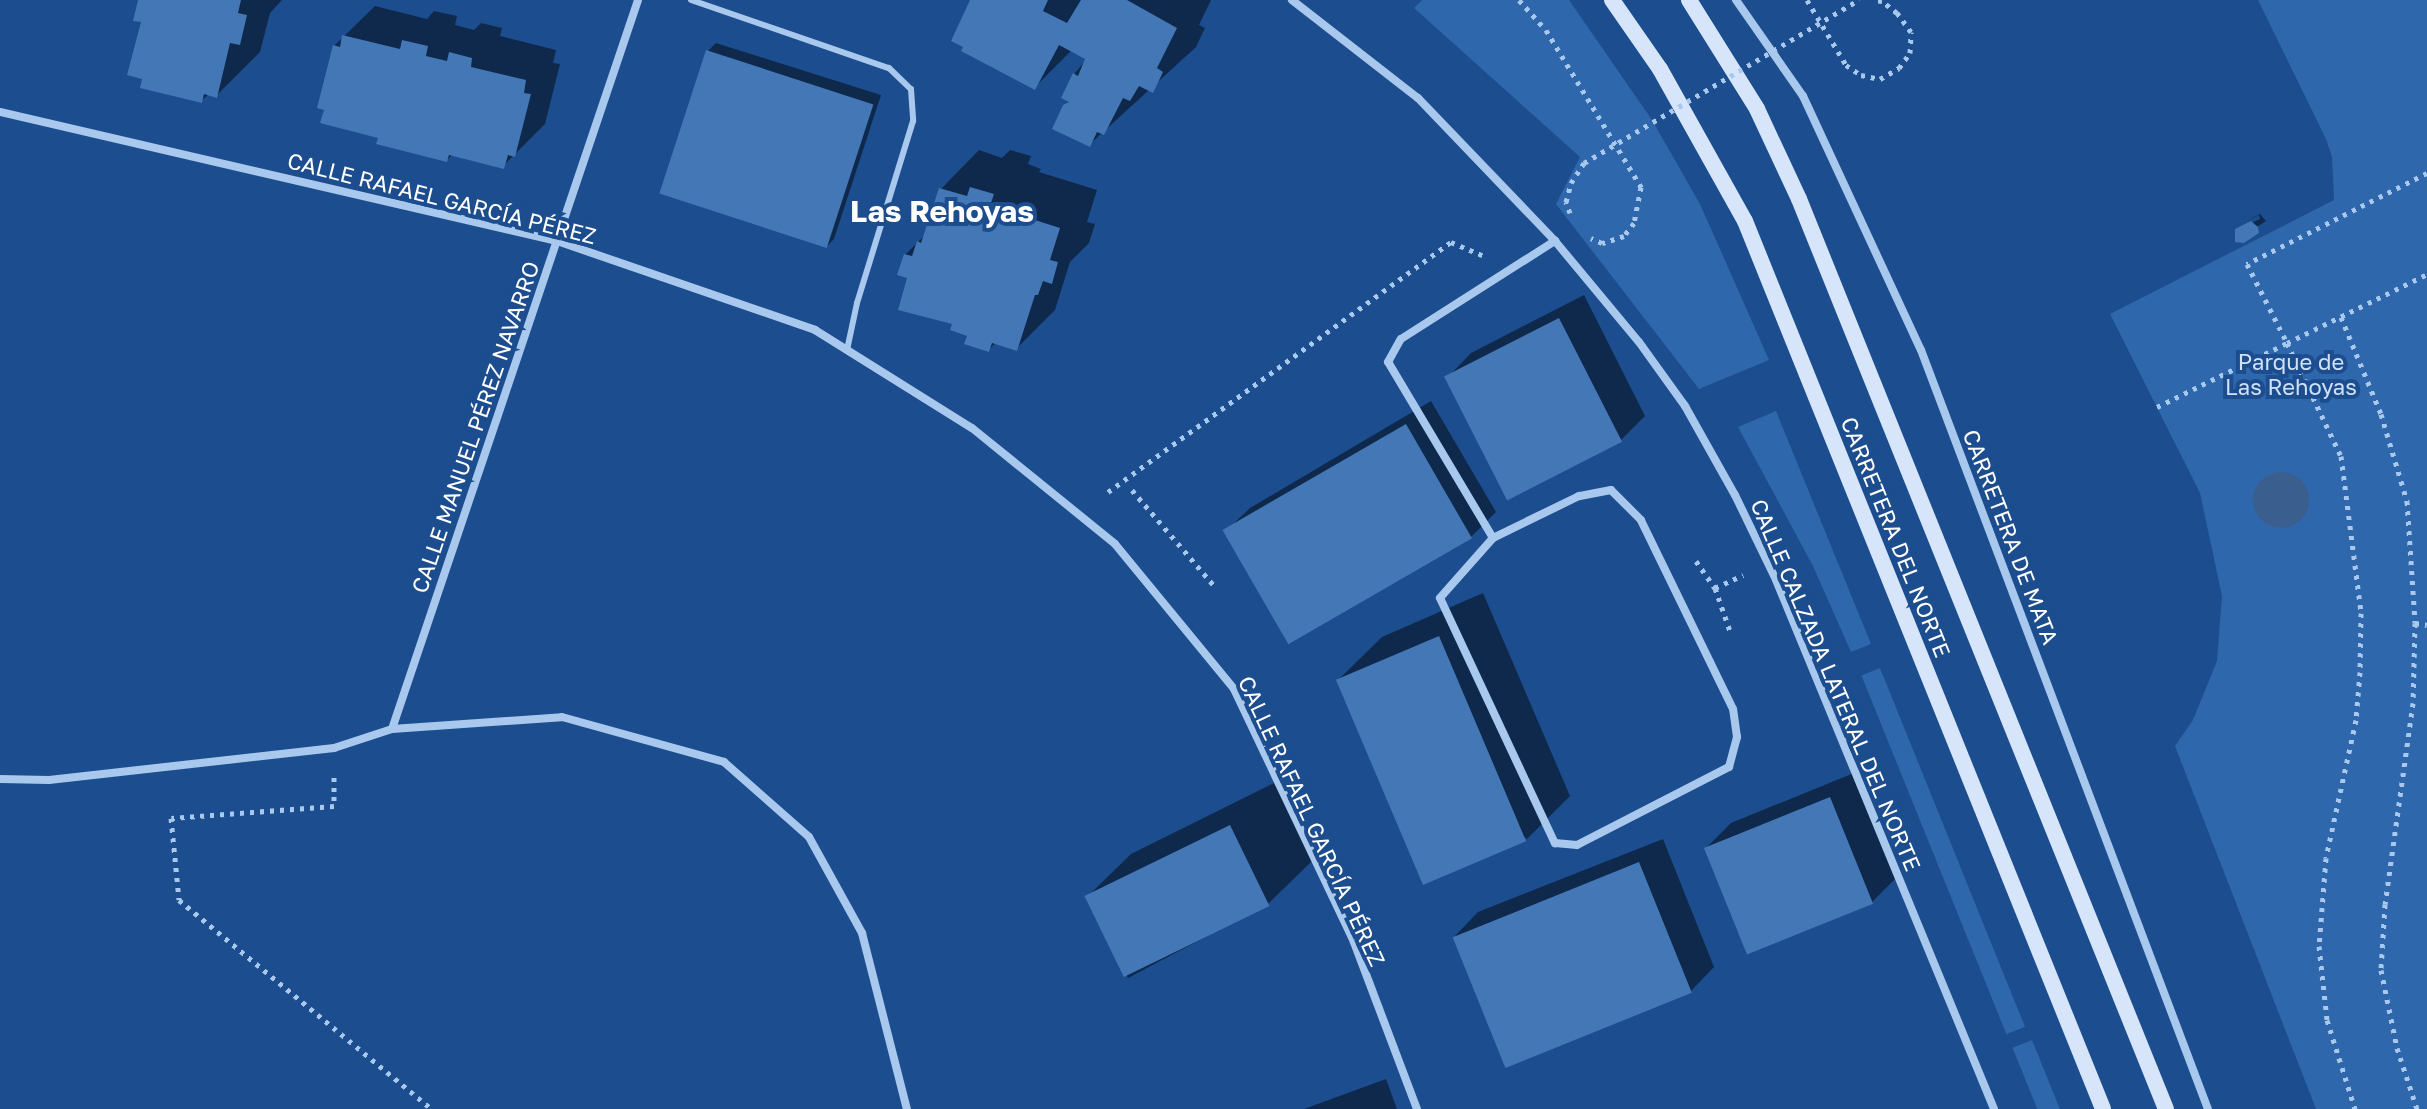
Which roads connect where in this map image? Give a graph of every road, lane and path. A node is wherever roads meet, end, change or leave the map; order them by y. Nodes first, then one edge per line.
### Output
1 (638, 0) edge
2 (691, 0) edge
3 (1292, 0) edge
4 (1519, 0) edge
5 (1612, 0) edge
6 (1689, 0) edge
7 (1736, 0) edge
8 (1807, 0) edge
9 (1859, 0) edge
10 (1873, 0) edge
11 (0, 112) edge
12 (2427, 173) edge
13 (1574, 222) dead end
14 (1584, 235) dead end
15 (557, 241) junction
16 (1555, 241) junction
17 (1451, 242) dead end
18 (2427, 274) edge
19 (2341, 317) junction
20 (2287, 343) junction
21 (847, 350) junction
22 (2157, 407) dead end
23 (1132, 490) dead end
24 (1108, 492) dead end
25 (1493, 538) junction
26 (1216, 588) dead end
27 (2415, 623) junction
28 (2427, 625) edge
29 (392, 729) junction
30 (334, 748) junction
31 (0, 779) edge
32 (432, 1109) edge
33 (907, 1109) edge
34 (1417, 1109) edge
35 (1994, 1109) edge
36 (2103, 1109) edge
37 (2166, 1109) edge
38 (2208, 1109) edge
39 (2355, 1109) edge
40 (2417, 1109) edge

1 - 15 street, CALLE MANUEL PÉREZ NAVARRO
2 - 21 lane
3 - 16 street, CALLE CALZADA LATERAL DEL NORTE
4 - 14 path
5 - 36 street, CARRETERA DEL NORTE
6 - 37 street, CARRETERA DEL NORTE
7 - 38 street, CARRETERA DE MATA
8 - 10 path
9 - 13 path, bridge
11 - 15 street, CALLE RAFAEL GARCÍA PÉREZ
12 - 20 path
15 - 21 street, CALLE RAFAEL GARCÍA PÉREZ
15 - 29 street, CALLE MANUEL PÉREZ NAVARRO
16 - 25 street
16 - 35 street, CALLE CALZADA LATERAL DEL NORTE
17 - 24 path
18 - 19 path
19 - 20 path
19 - 27 path
20 - 22 path
20 - 39 path
21 - 34 street, CALLE RAFAEL GARCÍA PÉREZ
23 - 26 path
25 - 25 street
27 - 28 path
27 - 40 path
29 - 30 street
29 - 33 street
30 - 31 street
30 - 32 path

